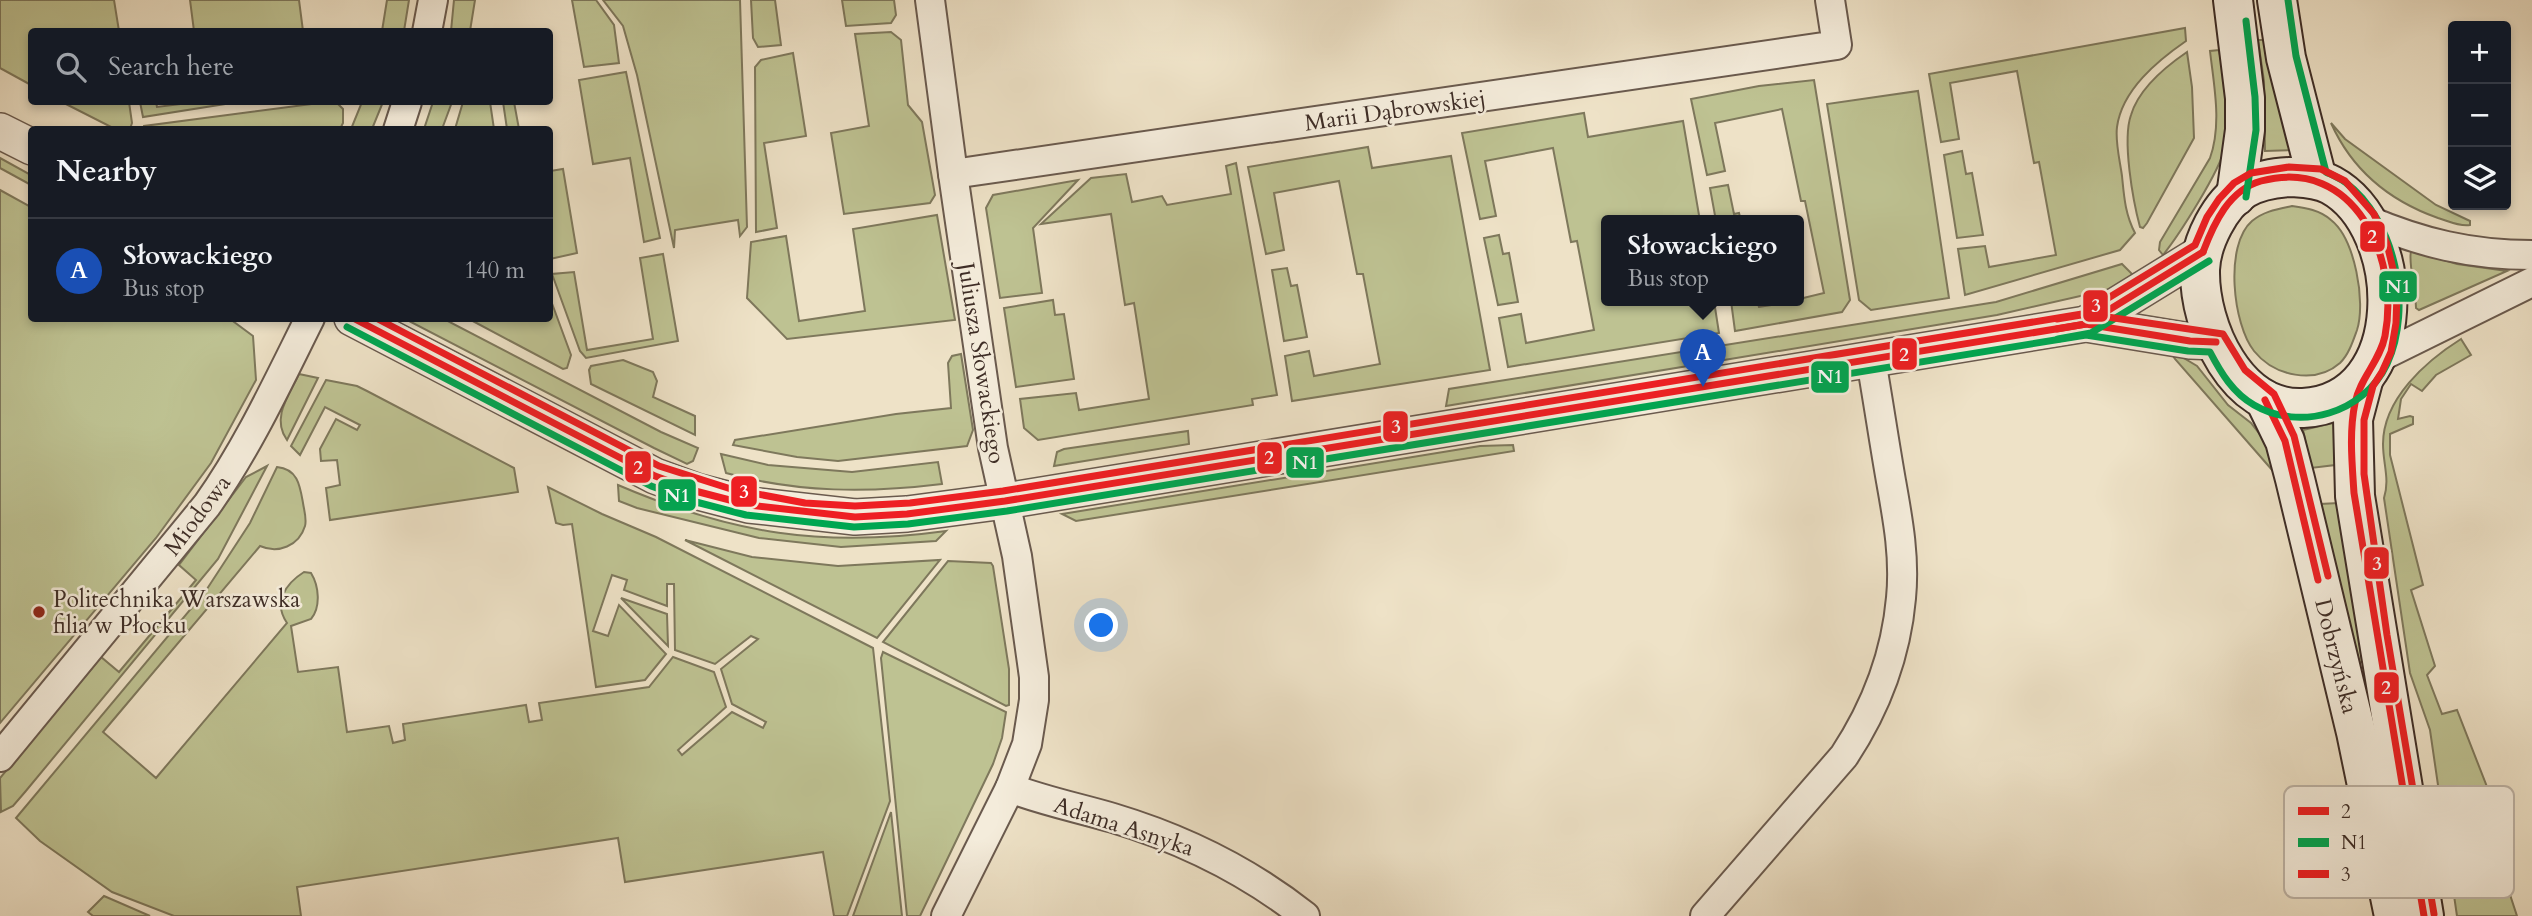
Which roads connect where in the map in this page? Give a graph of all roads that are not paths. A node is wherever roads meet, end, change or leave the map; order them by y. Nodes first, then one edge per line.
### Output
1 (433, 0) edge
2 (930, 0) edge
3 (1830, 0) edge
4 (2233, 0) edge
5 (2277, 0) edge
6 (428, 28) edge
7 (406, 105) edge
8 (399, 126) edge
9 (0, 131) edge
10 (28, 145) edge
11 (953, 174) junction
12 (2318, 180) junction
13 (2235, 196) junction
14 (2365, 219) junction
15 (2203, 252) junction
16 (2532, 255) edge
17 (2532, 282) edge
18 (308, 322) edge
19 (360, 322) edge
20 (2086, 324) junction
21 (2217, 342) junction
22 (1871, 360) junction
23 (2370, 370) junction
24 (2265, 400) junction
25 (1005, 500) junction
26 (0, 757) edge
27 (2367, 786) edge
28 (2403, 786) edge
29 (1010, 788) junction
30 (2390, 898) edge
31 (2421, 898) edge
32 (946, 916) edge
33 (1305, 916) edge
34 (1704, 916) edge
35 (2394, 916) edge
36 (2424, 916) edge

1 - 6 street
2 - 11 street, Juliusza Słowackiego
3 - 11 street, Marii Dąbrowskiej
4 - 13 main road
5 - 12 main road
7 - 8 street
9 - 10 street
11 - 25 street, Juliusza Słowackiego
12 - 13 main road
12 - 14 main road
13 - 15 main road
14 - 16 street
14 - 23 main road
15 - 20 street
15 - 21 main road
17 - 23 street
18 - 26 street, Miodowa
19 - 25 street
20 - 21 street
20 - 22 street
21 - 24 main road
22 - 25 street
22 - 34 street
23 - 24 main road
23 - 28 main road, Dobrzyńska
24 - 27 main road, Dobrzyńska
25 - 29 street, Juliusza Słowackiego
29 - 32 street, Juliusza Słowackiego
29 - 33 street, Adama Asnyka
30 - 35 main road, Dobrzyńska
31 - 36 main road, Dobrzyńska

